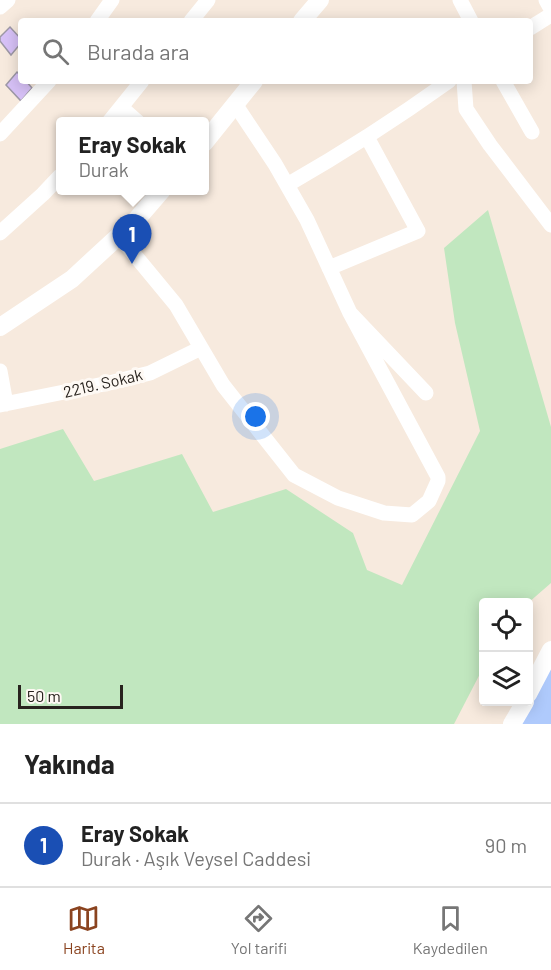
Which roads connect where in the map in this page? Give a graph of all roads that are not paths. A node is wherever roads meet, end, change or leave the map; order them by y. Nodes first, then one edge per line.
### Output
1 (8, 0) edge
2 (112, 0) edge
3 (208, 0) edge
4 (320, 0) edge
5 (460, 0) edge
6 (546, 0) edge
7 (0, 6) edge
8 (551, 9) edge
9 (551, 15) edge
10 (99, 18) edge
11 (193, 18) edge
12 (305, 18) edge
13 (469, 18) edge
14 (533, 26) edge
15 (46, 84) edge
16 (140, 84) edge
17 (252, 84) edge
18 (445, 84) edge
19 (464, 84) edge
20 (505, 84) edge
21 (235, 104) junction
22 (121, 107) junction
23 (114, 117) edge
24 (132, 117) edge
25 (532, 132) dead end
26 (0, 134) edge
27 (209, 137) edge
28 (367, 137) junction
29 (56, 180) edge
30 (287, 185) junction
31 (157, 195) edge
32 (551, 225) edge
33 (0, 232) edge
34 (119, 236) junction
35 (329, 268) junction
36 (350, 314) junction
37 (0, 327) edge
38 (201, 348) junction
39 (0, 371) edge
40 (426, 393) dead end
41 (3, 404) edge
42 (551, 650) edge
43 (533, 684) edge
44 (523, 706) edge
45 (512, 724) edge

1 - 7 street
2 - 10 street
3 - 11 street
4 - 12 street
5 - 13 street
6 - 8 street
9 - 14 street
15 - 26 street
16 - 22 street
17 - 21 street
18 - 28 street
19 - 32 street
20 - 25 street
21 - 27 street
21 - 30 street
22 - 23 street
22 - 24 street
28 - 30 street
28 - 35 street
29 - 33 street
30 - 35 street
31 - 34 street
34 - 37 street
34 - 38 street
35 - 36 street
36 - 38 street
36 - 40 street
38 - 41 street, 2219. Sokak
39 - 41 street
42 - 43 street
44 - 45 street

